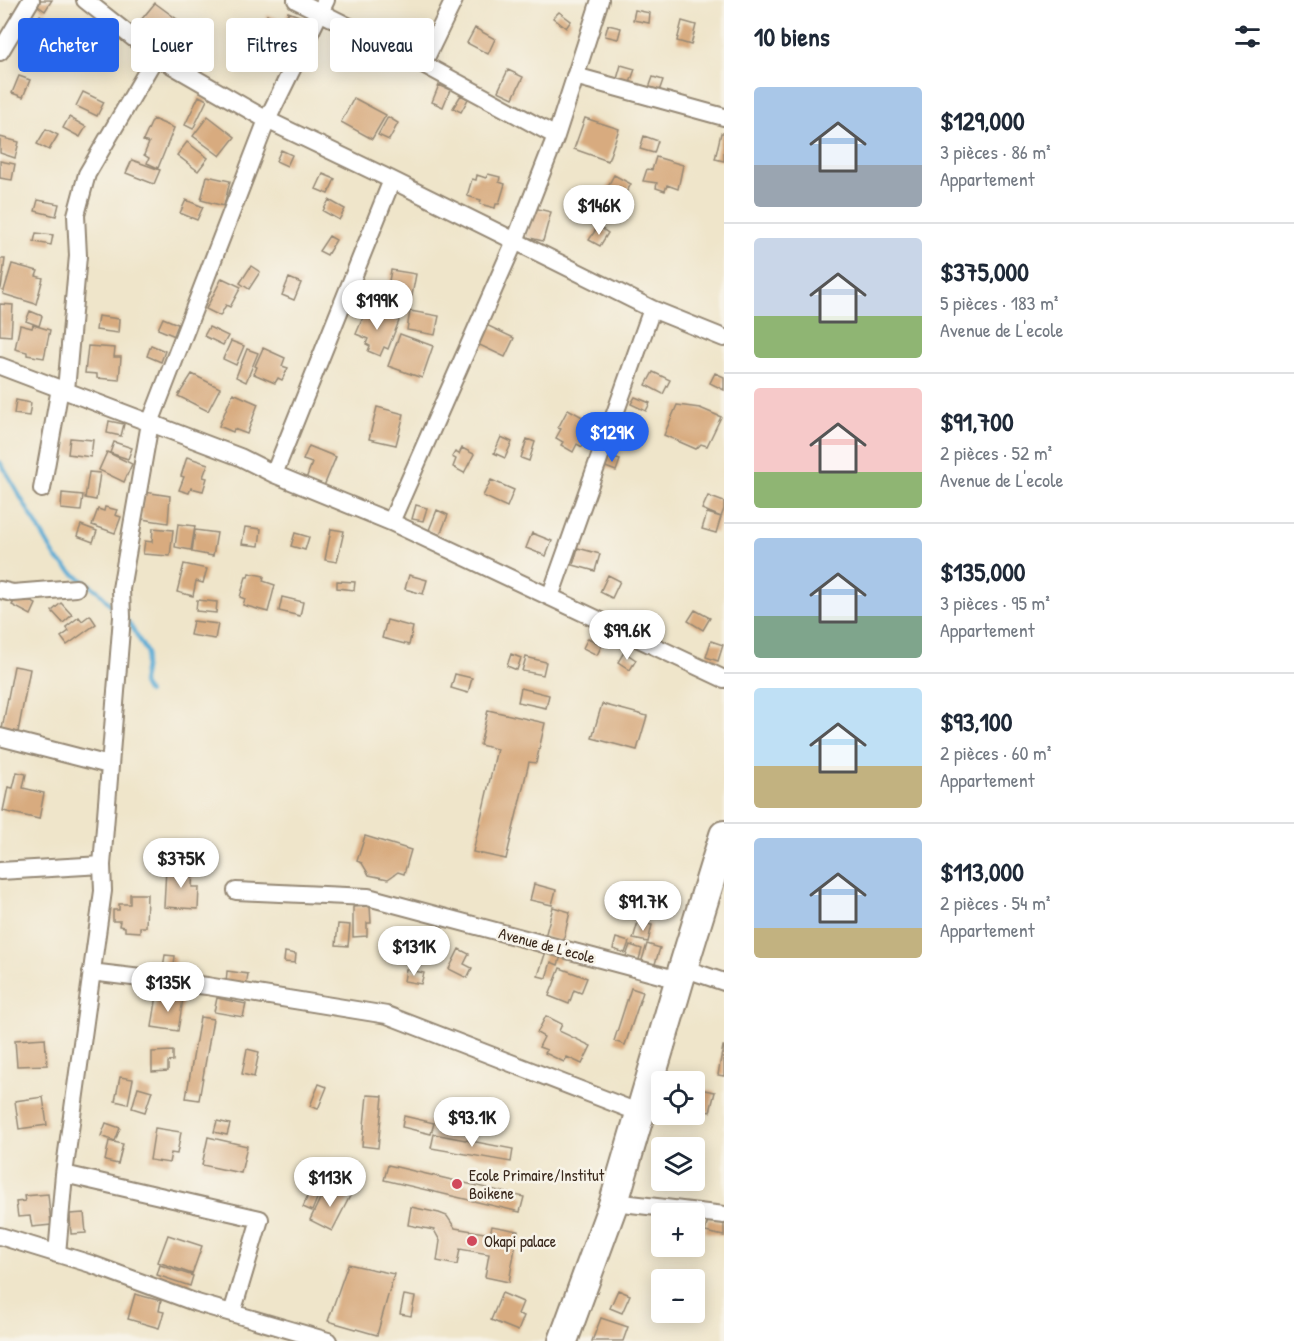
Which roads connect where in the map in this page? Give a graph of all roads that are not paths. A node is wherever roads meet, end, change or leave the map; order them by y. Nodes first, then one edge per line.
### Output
1 (32, 0) edge
2 (85, 0) edge
3 (296, 0) edge
4 (454, 0) edge
5 (600, 0) edge
6 (323, 6) edge
7 (344, 18) edge
8 (131, 36) edge
9 (434, 41) edge
10 (0, 52) edge
11 (434, 70) edge
12 (147, 72) edge
13 (184, 72) edge
14 (575, 76) junction
15 (724, 117) edge
16 (267, 120) junction
17 (556, 136) junction
18 (392, 180) junction
19 (515, 241) junction
20 (652, 309) junction
21 (724, 338) edge
22 (0, 366) edge
23 (63, 389) junction
24 (150, 423) junction
25 (274, 474) junction
26 (42, 489) dead end
27 (391, 522) junction
28 (76, 588) dead end
29 (0, 590) edge
30 (550, 597) junction
31 (724, 679) edge
32 (0, 737) edge
33 (109, 765) junction
34 (724, 835) edge
35 (102, 866) junction
36 (0, 871) edge
37 (236, 891) dead end
38 (91, 972) junction
39 (681, 974) junction
40 (724, 982) edge
41 (640, 1113) junction
42 (64, 1174) junction
43 (614, 1203) junction
44 (724, 1215) edge
45 (0, 1236) edge
46 (57, 1254) junction
47 (231, 1313) junction
48 (328, 1341) edge
49 (563, 1341) edge

1 - 10 street
2 - 8 street
3 - 6 street
4 - 9 street
5 - 14 street
6 - 7 street
6 - 16 street
11 - 17 street
12 - 23 street
13 - 16 street
14 - 15 street
14 - 17 street
16 - 18 street
16 - 24 street
17 - 19 street
18 - 19 street
18 - 25 street
19 - 20 street
19 - 27 street
20 - 21 street
20 - 30 street
22 - 23 street
23 - 24 street
23 - 26 street
24 - 25 street
24 - 33 street
25 - 27 street
27 - 30 street
28 - 29 street
30 - 31 street
32 - 33 street
33 - 35 street
34 - 39 highway
35 - 36 street
35 - 38 street
37 - 39 street, Avenue de L'ecole
38 - 41 street
38 - 42 street
39 - 40 street, Avenue de L'ecole
39 - 41 highway
41 - 43 highway
42 - 46 street
42 - 47 street
43 - 44 street
43 - 49 highway
45 - 46 street
46 - 47 street
47 - 48 street

